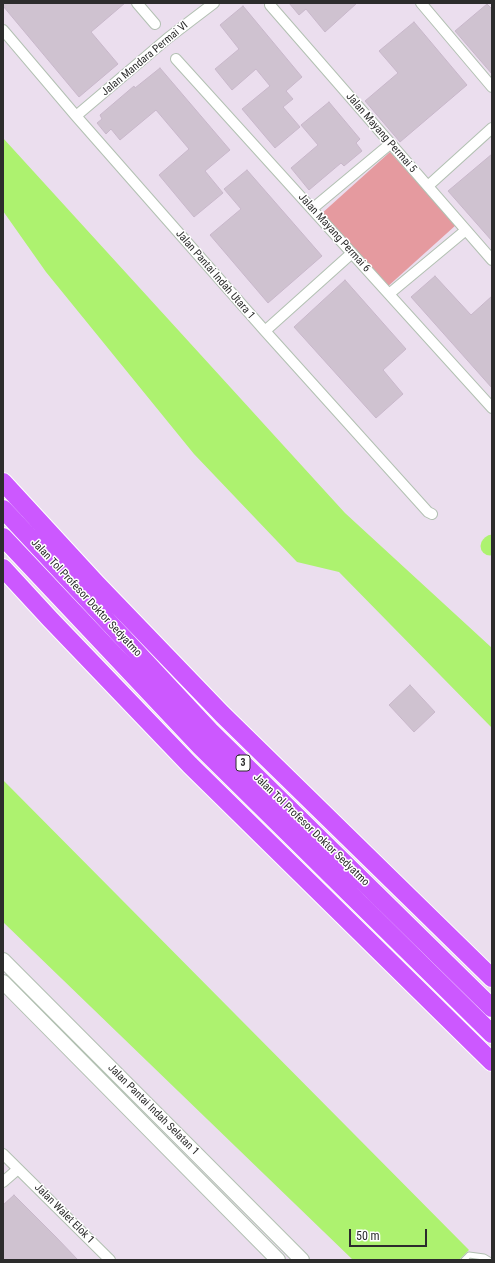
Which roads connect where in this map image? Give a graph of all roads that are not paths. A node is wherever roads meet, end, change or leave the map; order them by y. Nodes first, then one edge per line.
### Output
1 (137, 3) edge
2 (214, 3) edge
3 (421, 3) edge
4 (270, 5) dead end
5 (155, 24) dead end
6 (3, 30) edge
7 (176, 59) dead end
8 (492, 88) edge
9 (76, 116) junction
10 (492, 128) edge
11 (390, 144) junction
12 (428, 186) junction
13 (312, 209) junction
14 (466, 230) junction
15 (352, 253) junction
16 (492, 260) edge
17 (389, 294) junction
18 (265, 331) junction
19 (492, 408) edge
20 (3, 482) edge
21 (3, 509) edge
22 (432, 514) dead end
23 (3, 537) edge
24 (3, 568) edge
25 (3, 960) edge
26 (492, 978) edge
27 (3, 982) edge
28 (492, 1008) edge
29 (492, 1034) edge
30 (492, 1062) edge
31 (3, 1154) edge
32 (18, 1168) junction
33 (3, 1182) edge
34 (110, 1260) edge
35 (278, 1260) edge
36 (302, 1260) edge
37 (464, 1260) edge
38 (489, 1260) edge

1 - 5 street
2 - 9 street, Jalan Mandara Permai VI
3 - 8 street
4 - 11 street, Jalan Mayang Permai 5
6 - 9 street, Jalan Pantai Indah Utara 1
7 - 13 street, Jalan Mayang Permai 6
9 - 18 street, Jalan Pantai Indah Utara 1
10 - 12 street
11 - 12 street, Jalan Mayang Permai 5
11 - 13 street
12 - 14 street, Jalan Mayang Permai 5
13 - 15 street, Jalan Mayang Permai 6
14 - 16 street, Jalan Mayang Permai 5
14 - 17 street
15 - 17 street, Jalan Mayang Permai 6
15 - 18 street
17 - 19 street, Jalan Mayang Permai 6
18 - 22 street, Jalan Pantai Indah Utara 1
20 - 26 highway, Jalan Tol Profesor Doktor Sedyatmo / 3
21 - 28 highway, Jalan Tol Profesor Doktor Sedyatmo / 3
23 - 29 highway, Jalan Tol Profesor Doktor Sedyatmo / 3
24 - 30 highway
25 - 36 street, Jalan Pantai Indah Selatan 1
27 - 35 street, Jalan Pantai Indah Selatan 1
31 - 32 street, Jalan Walet Elok 1
32 - 33 street
32 - 34 street, Jalan Walet Elok 1
37 - 38 lane

